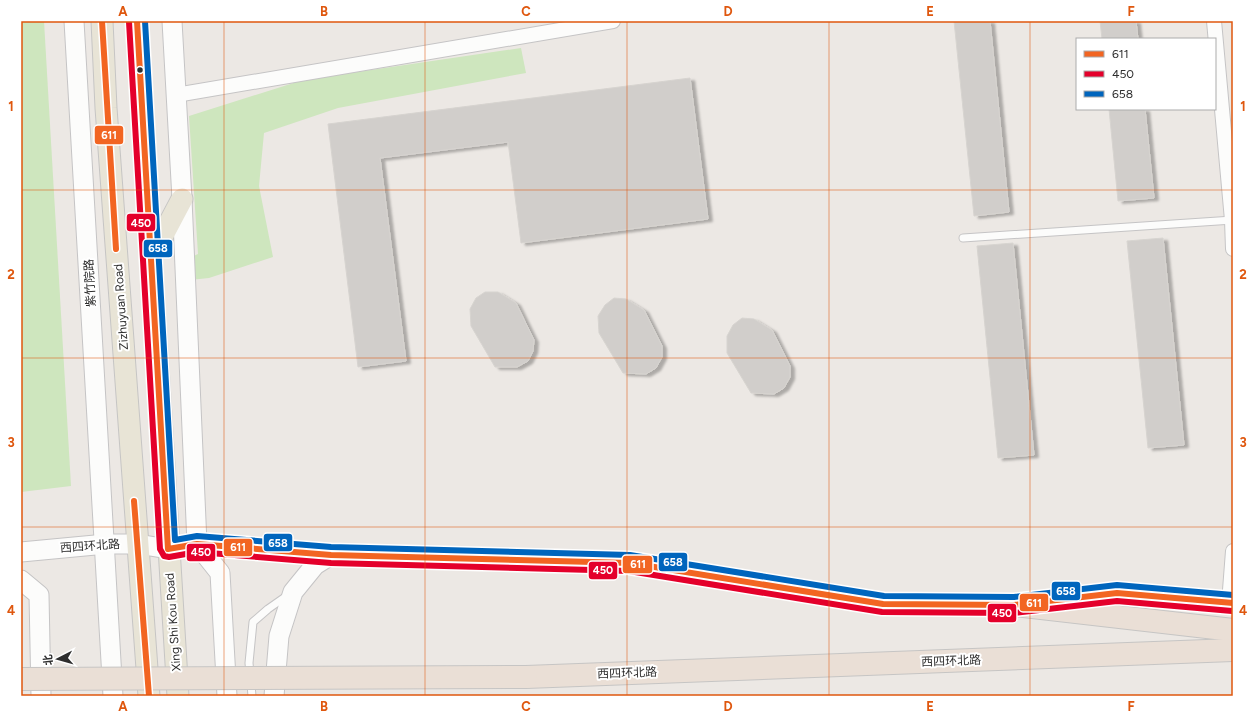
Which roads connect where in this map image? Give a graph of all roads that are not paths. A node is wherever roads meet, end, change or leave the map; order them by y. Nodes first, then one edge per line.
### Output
1 (74, 21) edge
2 (102, 21) edge
3 (137, 21) edge
4 (172, 21) edge
5 (613, 21) edge
6 (1214, 21) edge
7 (1216, 38) edge
8 (1216, 43) edge
9 (176, 95) junction
10 (182, 199) junction
11 (1232, 220) edge
12 (964, 238) dead end
13 (1233, 249) edge
14 (152, 255) junction
15 (106, 544) junction
16 (138, 544) junction
17 (197, 544) junction
18 (168, 549) junction
19 (1233, 551) edge
20 (21, 552) edge
21 (331, 555) junction
22 (21, 580) edge
23 (293, 592) junction
24 (1231, 603) edge
25 (1014, 605) junction
26 (1233, 630) edge
27 (1233, 650) edge
28 (21, 679) edge
29 (41, 696) edge
30 (113, 696) edge
31 (149, 696) edge
32 (178, 696) edge
33 (227, 696) edge
34 (252, 696) edge
35 (274, 696) edge

1 - 15 street, 紫竹院路
2 - 16 main road, Zizhuyuan Road
3 - 14 main road
4 - 9 street
5 - 9 street
6 - 7 street
8 - 11 street
9 - 10 street
10 - 14 main road
10 - 17 street
11 - 12 lane
11 - 13 street
14 - 18 main road
15 - 16 street, 西四环北路
15 - 20 street, 西四环北路
15 - 30 street, 紫竹院路
16 - 18 street, 西四环北路
16 - 31 main road
17 - 18 street, 西四环北路
17 - 21 street, 西四环北路
17 - 33 street
18 - 32 main road, Xing Shi Kou Road
19 - 24 street
21 - 23 street
21 - 25 street, 西四环北路
22 - 29 street
23 - 34 lane
23 - 35 street
24 - 25 street, 西四环北路
25 - 26 highway
27 - 28 highway, 西四环北路, bridge

